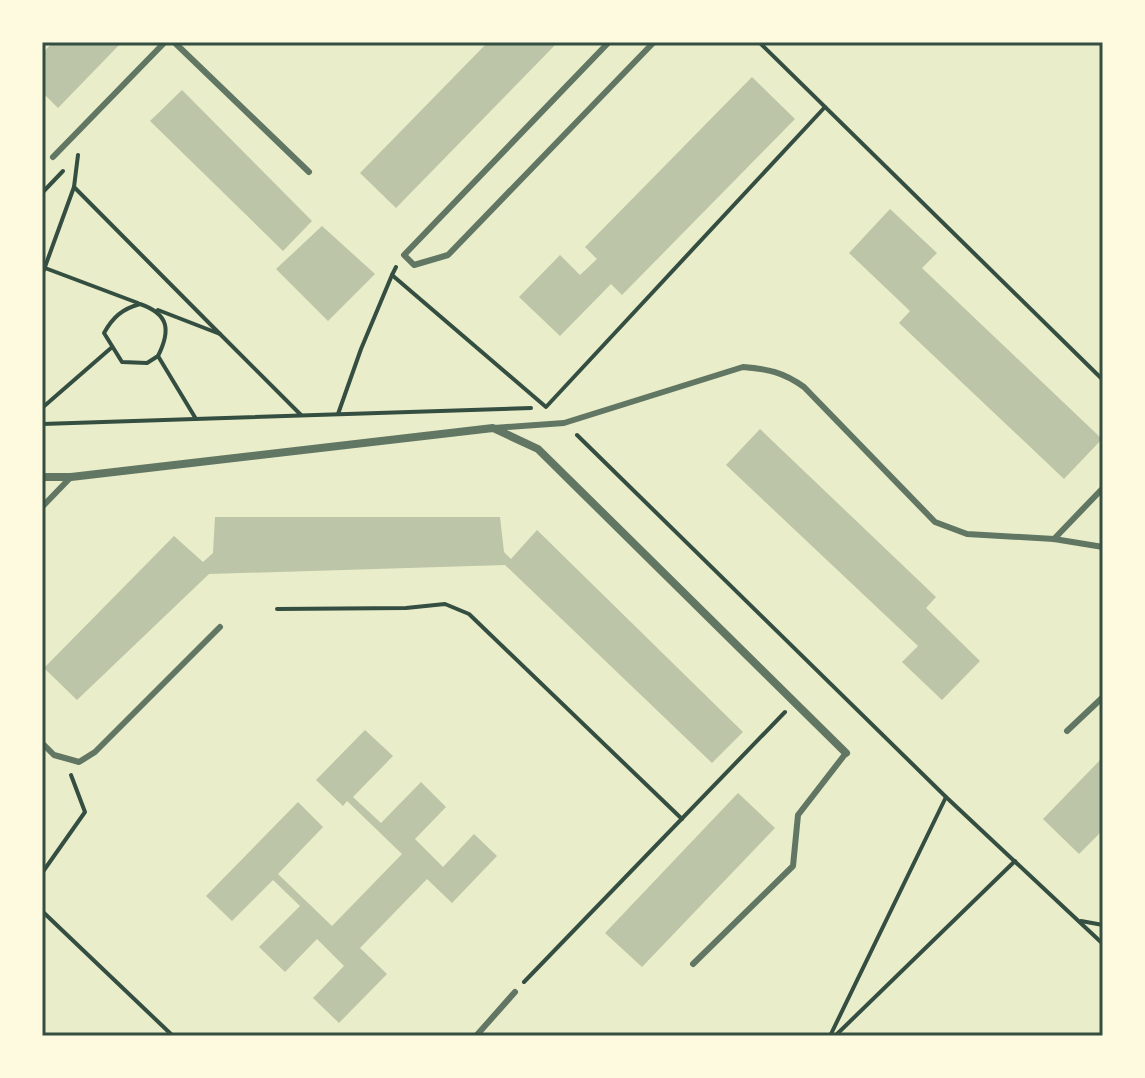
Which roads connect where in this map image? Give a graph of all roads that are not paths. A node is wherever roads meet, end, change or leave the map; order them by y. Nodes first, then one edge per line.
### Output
1 (165, 42) edge
2 (174, 42) edge
3 (609, 42) edge
4 (654, 42) edge
5 (53, 157) dead end
6 (309, 172) dead end
7 (493, 428) junction
8 (42, 477) edge
9 (71, 477) junction
10 (1103, 488) edge
11 (42, 507) edge
12 (1054, 539) junction
13 (1103, 547) edge
14 (220, 627) dead end
15 (1103, 697) edge
16 (1067, 731) dead end
17 (42, 743) edge
18 (846, 753) joint
19 (693, 964) dead end
20 (515, 992) road end
21 (476, 1036) edge

1 - 5 lane
2 - 6 lane
3 - 4 lane
7 - 9 street
7 - 12 lane
7 - 18 street
8 - 9 street
9 - 11 lane
10 - 12 lane
12 - 13 lane
14 - 17 lane
15 - 16 lane
18 - 19 lane
20 - 21 lane

